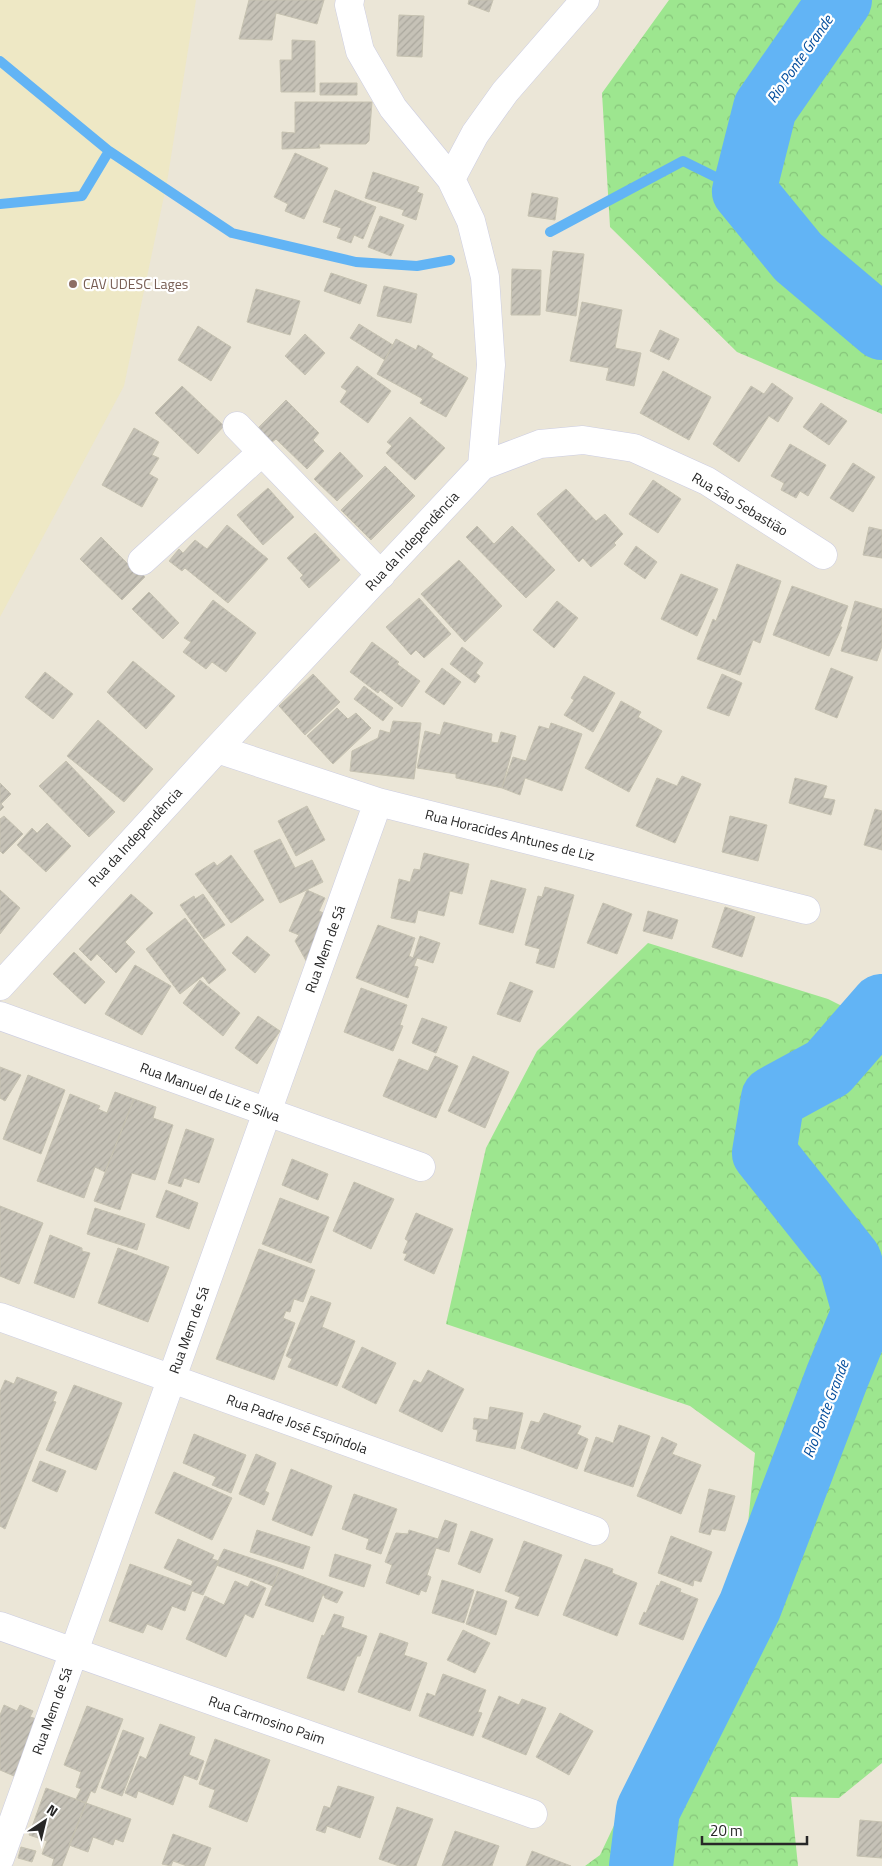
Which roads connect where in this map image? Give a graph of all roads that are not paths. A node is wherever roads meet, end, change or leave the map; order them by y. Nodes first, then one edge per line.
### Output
1 (350, 0) edge
2 (585, 0) edge
3 (451, 179) junction
4 (236, 426) dead end
5 (262, 452) junction
6 (482, 466) junction
7 (823, 555) dead end
8 (142, 561) dead end
9 (381, 575) junction
10 (217, 749) junction
11 (378, 802) junction
12 (806, 910) dead end
13 (0, 986) edge
14 (0, 1016) edge
15 (267, 1112) junction
16 (421, 1167) dead end
17 (0, 1316) edge
18 (172, 1378) junction
19 (595, 1531) dead end
20 (0, 1626) edge
21 (74, 1652) junction
22 (533, 1814) dead end
23 (0, 1858) edge

1 - 3 street
2 - 3 street
3 - 6 street
4 - 5 street
5 - 8 street
5 - 9 street
6 - 7 street, Rua São Sebastião
6 - 9 street, Rua da Independência
9 - 10 street, Rua da Independência
10 - 11 street, Rua Horacides Antunes de Liz
10 - 13 street, Rua da Independência
11 - 12 street, Rua Horacides Antunes de Liz
11 - 15 street, Rua Mem de Sá
14 - 15 street, Rua Manuel de Liz e Silva
15 - 16 street, Rua Manuel de Liz e Silva
15 - 18 street, Rua Mem de Sá
17 - 18 street, Rua Padre José Espíndola
18 - 19 street, Rua Padre José Espíndola
18 - 21 street, Rua Mem de Sá
20 - 21 street, Rua Carmosino Paim
21 - 22 street, Rua Carmosino Paim
21 - 23 street, Rua Mem de Sá

